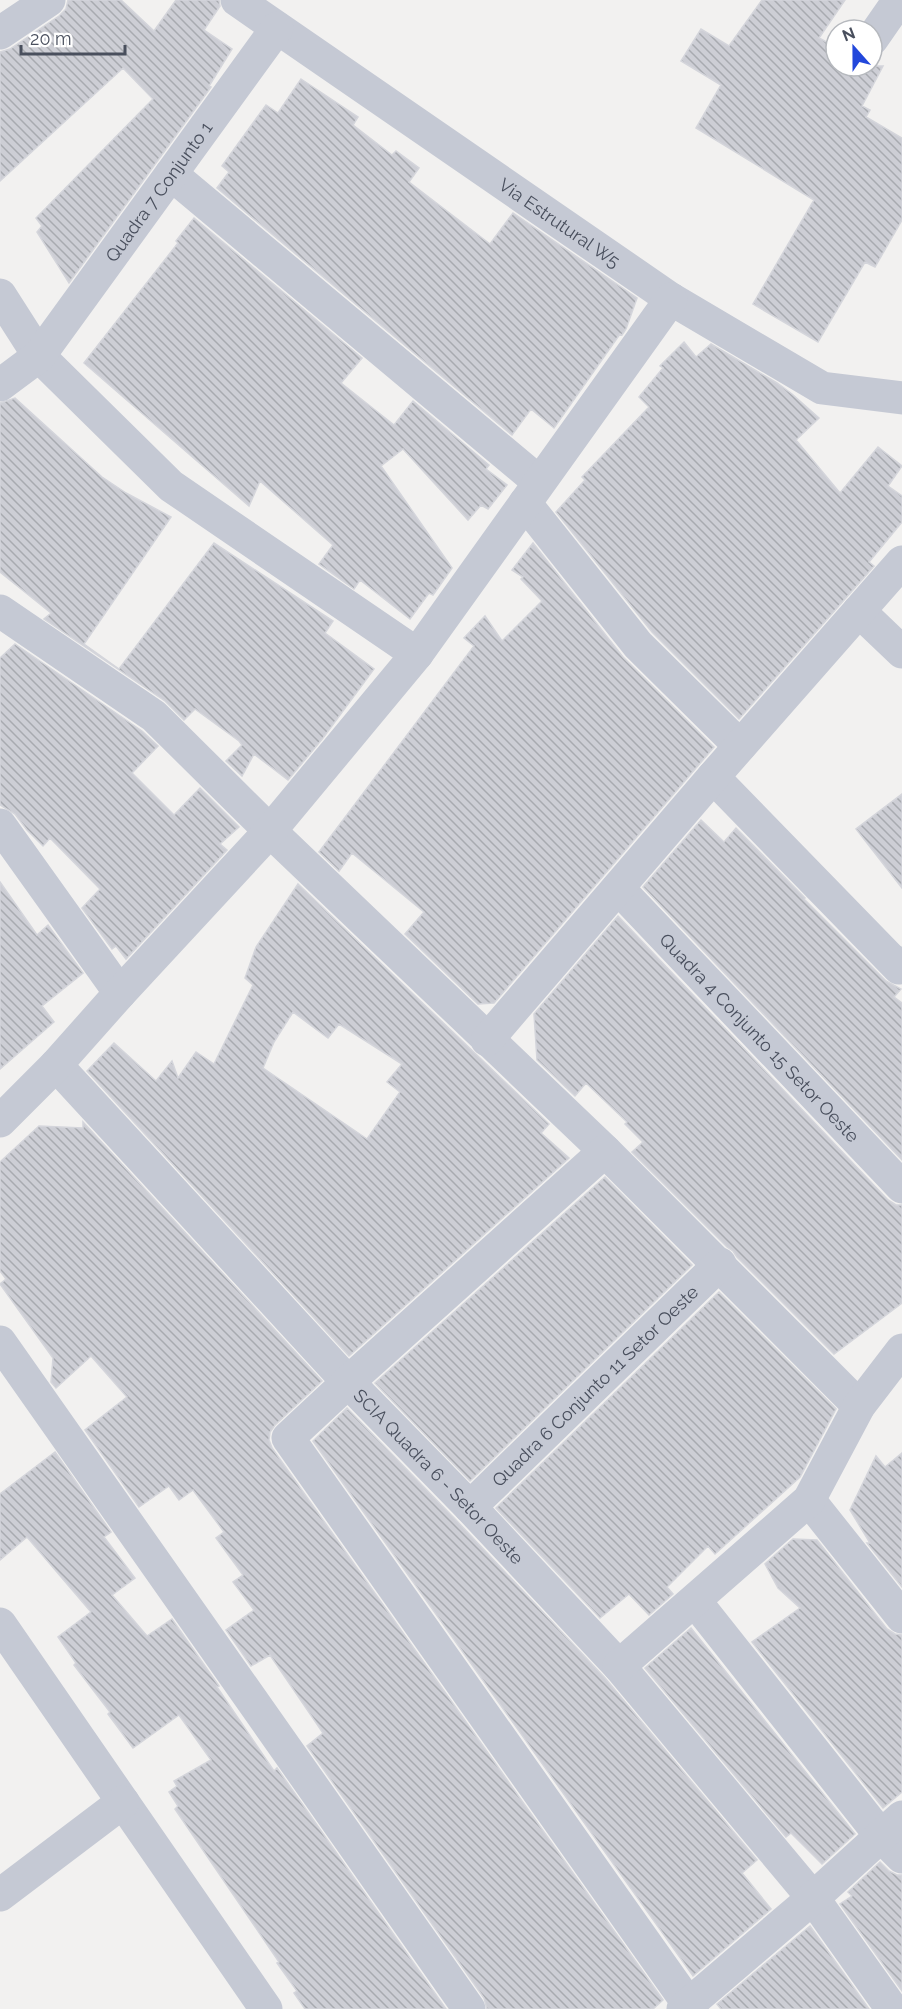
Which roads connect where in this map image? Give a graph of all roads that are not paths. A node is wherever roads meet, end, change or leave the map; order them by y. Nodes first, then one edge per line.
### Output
1 (50, 0) edge
2 (237, 0) edge
3 (899, 0) edge
4 (884, 22) edge
5 (277, 28) junction
6 (0, 33) edge
7 (171, 174) junction
8 (0, 295) edge
9 (671, 299) junction
10 (39, 356) junction
11 (0, 385) edge
12 (902, 398) edge
13 (532, 493) junction
14 (902, 562) edge
15 (0, 611) edge
16 (858, 611) junction
17 (902, 652) edge
18 (417, 654) junction
19 (740, 746) junction
20 (713, 777) junction
21 (0, 825) edge
22 (270, 831) junction
23 (618, 888) junction
24 (902, 963) edge
25 (120, 993) junction
26 (487, 1040) junction
27 (56, 1065) junction
28 (0, 1121) edge
29 (605, 1150) junction
30 (902, 1187) edge
31 (720, 1264) junction
32 (0, 1342) edge
33 (902, 1350) edge
34 (348, 1382) junction
35 (860, 1406) junction
36 (809, 1500) junction
37 (470, 1507) junction
38 (694, 1601) junction
39 (902, 1617) edge
40 (0, 1624) edge
41 (620, 1666) junction
42 (123, 1802) junction
43 (895, 1836) edge
44 (0, 1895) edge
45 (813, 1898) junction
46 (688, 2007) edge
47 (266, 2009) edge
48 (469, 2009) edge
49 (892, 2009) edge

1 - 6 street
2 - 5 street, Via Estrutural W5
3 - 4 street
5 - 7 street, Quadra 7 Conjunto 1
5 - 9 street, Via Estrutural W5
7 - 10 street, Quadra 7 Conjunto 1
7 - 13 street
8 - 10 street
9 - 12 street, Via Estrutural W5
9 - 13 street
10 - 11 street, Quadra 7 Conjunto 1
10 - 18 street
13 - 18 street
13 - 19 street
14 - 16 street
15 - 22 street
16 - 17 street
16 - 19 street
18 - 22 street
19 - 20 street
20 - 23 street
20 - 24 street
21 - 25 street
22 - 25 street
22 - 26 street
23 - 26 street
23 - 30 street, Quadra 4 Conjunto 15 Setor Oeste
25 - 27 street
26 - 29 street
27 - 28 street
27 - 34 street, SCIA Quadra 6 - Setor Oeste
29 - 31 street
29 - 34 street
31 - 35 street
31 - 37 street, Quadra 6 Conjunto 11 Setor Oeste
32 - 48 street
33 - 35 street
34 - 37 street, SCIA Quadra 6 - Setor Oeste
34 - 46 street
35 - 36 street
36 - 38 street
36 - 39 street
37 - 41 street, SCIA Quadra 6 - Setor Oeste
38 - 41 street
38 - 43 street
40 - 42 street
41 - 45 street, SCIA Quadra 6 - Setor Oeste
42 - 44 street
42 - 47 street
43 - 45 street
45 - 46 street
45 - 49 street, SCIA Quadra 6 - Setor Oeste

